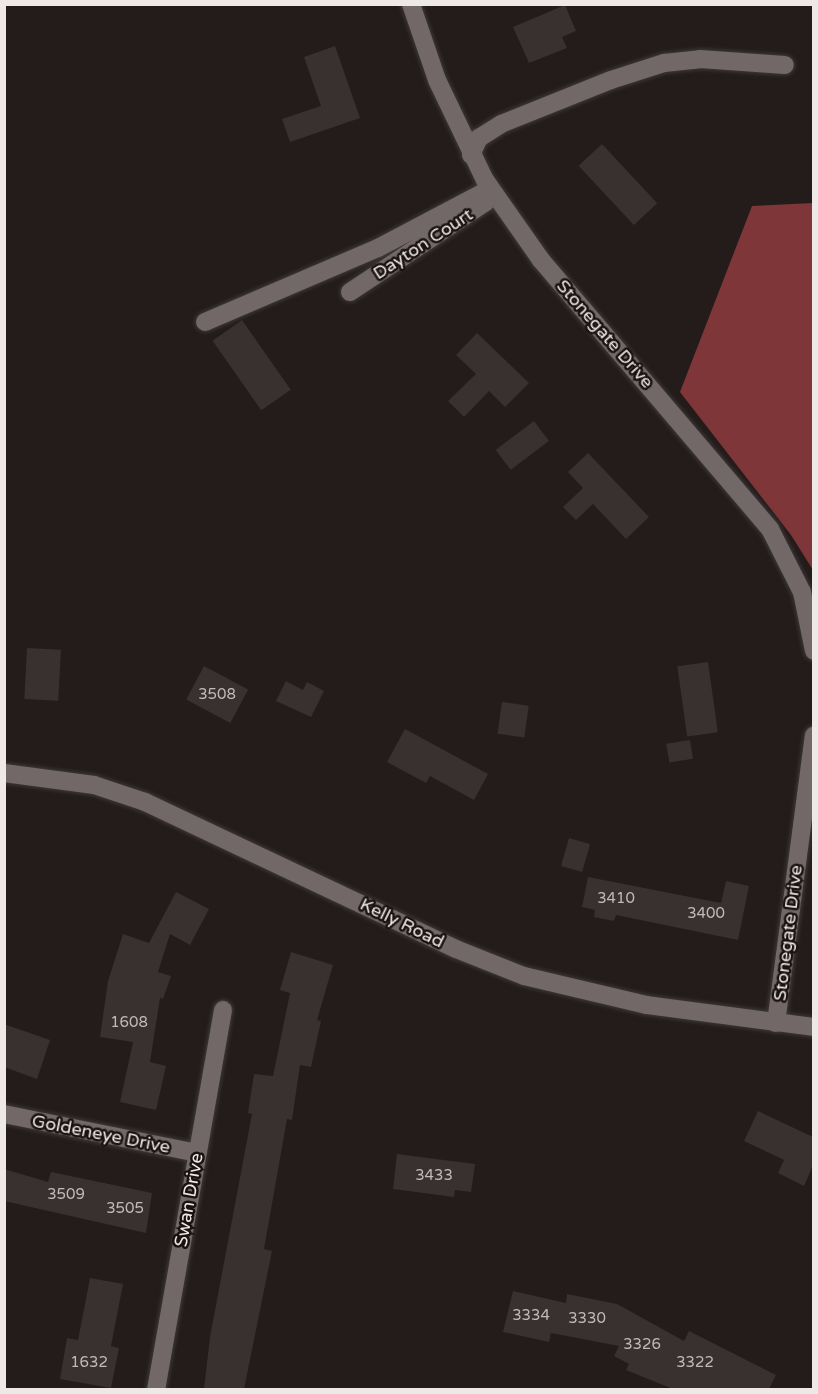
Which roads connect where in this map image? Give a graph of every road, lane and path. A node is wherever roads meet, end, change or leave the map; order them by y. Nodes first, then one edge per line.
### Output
1 (411, 4) edge
2 (785, 65) dead end
3 (471, 155) junction
4 (493, 192) junction
5 (350, 292) dead end
6 (205, 322) dead end
7 (813, 651) edge
8 (813, 735) edge
9 (4, 773) edge
10 (224, 1010) dead end
11 (776, 1023) junction
12 (813, 1027) edge
13 (4, 1114) edge
14 (197, 1153) junction
15 (156, 1389) edge

1 - 3 street, Stonegate Drive
2 - 3 street
3 - 4 street, Stonegate Drive
4 - 5 street, Dayton Court
4 - 6 street
4 - 7 street, Stonegate Drive
8 - 11 street, Stonegate Drive
9 - 11 street, Kelly Road
10 - 14 street, Swan Drive
11 - 12 street, Kelly Road
13 - 14 street, Goldeneye Drive
14 - 15 street, Swan Drive

